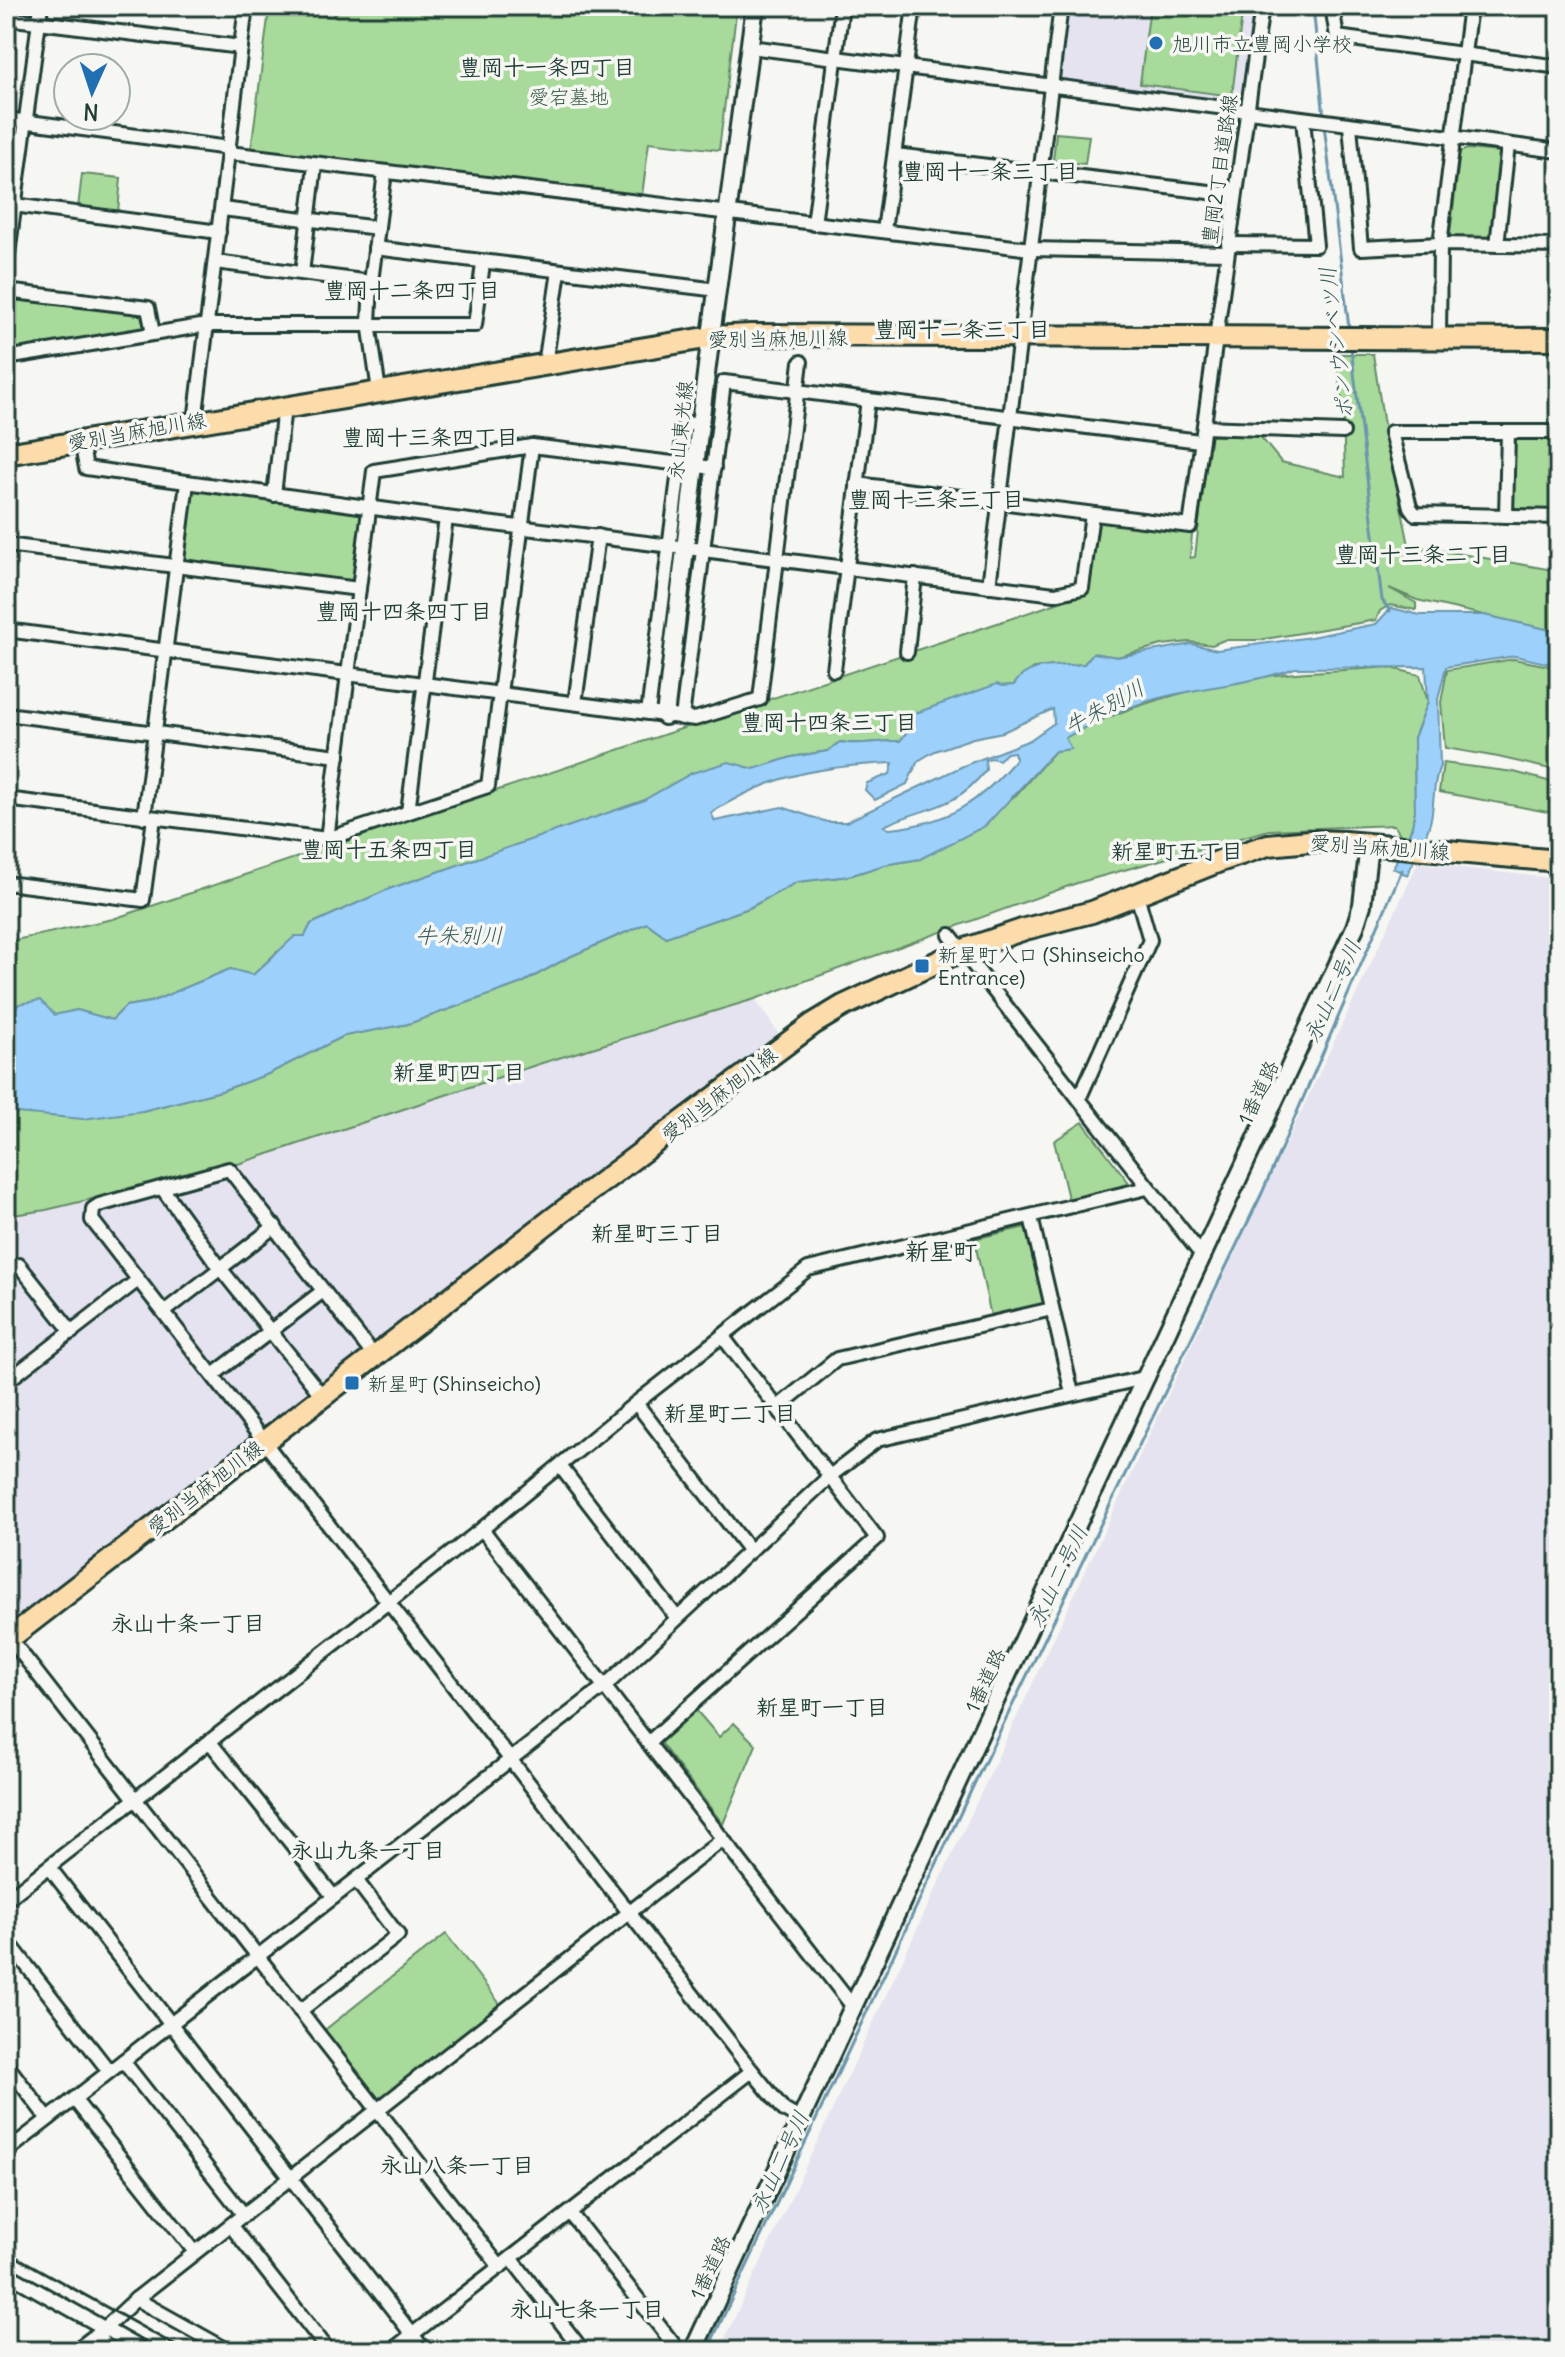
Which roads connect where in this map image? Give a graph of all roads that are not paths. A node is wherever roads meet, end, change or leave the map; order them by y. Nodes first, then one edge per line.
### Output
1 (41, 6) edge
2 (246, 6) edge
3 (755, 6) edge
4 (842, 6) edge
5 (914, 6) edge
6 (1061, 6) edge
7 (1262, 6) edge
8 (1332, 6) edge
9 (1470, 6) edge
10 (6, 18) edge
11 (39, 22) junction
12 (241, 47) junction
13 (750, 47) junction
14 (1464, 54) junction
15 (836, 58) junction
16 (906, 66) junction
17 (1559, 67) edge
18 (1051, 85) junction
19 (1247, 112) junction
20 (6, 119) edge
21 (26, 121) junction
22 (1310, 121) junction
23 (1350, 126) junction
24 (1453, 138) junction
25 (1508, 145) junction
26 (229, 151) junction
27 (1559, 151) edge
28 (895, 155) junction
29 (315, 165) junction
30 (385, 172) junction
31 (1039, 172) junction
32 (1235, 195) junction
33 (10, 205) edge
34 (222, 209) junction
35 (728, 214) junction
36 (308, 220) junction
37 (814, 224) junction
38 (378, 228) junction
39 (884, 231) junction
40 (219, 232) junction
41 (1440, 244) junction
42 (1497, 245) junction
43 (1559, 246) edge
44 (375, 248) junction
45 (1228, 248) junction
46 (1031, 249) junction
47 (215, 262) junction
48 (483, 263) junction
49 (6, 269) edge
50 (559, 271) junction
51 (302, 273) junction
52 (371, 282) junction
53 (718, 290) junction
54 (6, 291) edge
55 (369, 323) junction
56 (207, 325) junction
57 (153, 333) junction
58 (712, 337) junction
59 (1020, 337) junction
60 (1218, 338) junction
61 (1439, 339) junction
62 (1559, 339) edge
63 (6, 358) edge
64 (801, 362) dead end
65 (545, 365) junction
66 (379, 391) junction
67 (798, 391) junction
68 (868, 400) junction
69 (284, 407) junction
70 (1009, 418) junction
71 (195, 421) junction
72 (1204, 427) junction
73 (1343, 432) dead end
74 (1508, 432) junction
75 (1559, 432) edge
76 (81, 441) junction
77 (1200, 441) junction
78 (532, 446) junction
79 (6, 454) edge
80 (688, 465) junction
81 (714, 468) junction
82 (187, 483) junction
83 (857, 484) junction
84 (274, 495) junction
85 (998, 501) junction
86 (369, 507) junction
87 (1092, 514) junction
88 (1506, 516) junction
89 (1559, 517) edge
90 (446, 518) junction
91 (522, 528) junction
92 (598, 536) junction
93 (6, 545) edge
94 (686, 548) junction
95 (777, 559) junction
96 (176, 567) junction
97 (846, 567) junction
98 (915, 576) junction
99 (989, 586) junction
100 (359, 589) junction
101 (6, 630) edge
102 (166, 651) junction
103 (907, 652) dead end
104 (834, 670) dead end
105 (348, 674) junction
106 (424, 683) junction
107 (501, 693) junction
108 (575, 703) junction
109 (6, 714) edge
110 (665, 716) junction
111 (155, 733) junction
112 (338, 756) junction
113 (6, 799) edge
114 (408, 812) junction
115 (149, 818) junction
116 (327, 839) junction
117 (1369, 845) junction
118 (1559, 861) edge
119 (6, 883) edge
120 (1137, 895) junction
121 (956, 942) junction
122 (1079, 1099) junction
123 (162, 1188) junction
124 (1147, 1188) junction
125 (1031, 1217) junction
126 (275, 1226) junction
127 (1204, 1258) junction
128 (6, 1268) edge
129 (220, 1268) junction
130 (138, 1280) junction
131 (323, 1291) junction
132 (1052, 1309) junction
133 (164, 1312) junction
134 (72, 1332) junction
135 (271, 1332) junction
136 (723, 1337) junction
137 (374, 1356) junction
138 (213, 1375) junction
139 (1148, 1377) junction
140 (7, 1378) edge
141 (1072, 1393) junction
142 (323, 1397) junction
143 (636, 1403) junction
144 (778, 1407) junction
145 (264, 1442) junction
146 (560, 1466) junction
147 (830, 1476) junction
148 (482, 1529) junction
149 (750, 1551) junction
150 (388, 1602) junction
151 (677, 1618) junction
152 (7, 1638) edge
153 (605, 1686) junction
154 (210, 1742) junction
155 (648, 1743) junction
156 (512, 1760) junction
157 (135, 1799) junction
158 (723, 1839) junction
159 (49, 1867) junction
160 (356, 1880) junction
161 (334, 1897) junction
162 (6, 1900) edge
163 (631, 1911) junction
164 (6, 1939) edge
165 (257, 1957) junction
166 (854, 2008) junction
167 (300, 2011) junction
168 (170, 2024) junction
169 (123, 2061) junction
170 (6, 2064) edge
171 (109, 2071) junction
172 (752, 2071) junction
173 (74, 2099) junction
174 (377, 2109) junction
175 (48, 2119) junction
176 (801, 2120) junction
177 (6, 2152) edge
178 (291, 2179) junction
179 (570, 2213) junction
180 (244, 2215) junction
181 (231, 2226) junction
182 (195, 2252) junction
183 (511, 2258) junction
184 (500, 2267) junction
185 (6, 2273) edge
186 (136, 2299) junction
187 (101, 2331) junction
188 (412, 2334) junction
189 (75, 2351) edge
190 (110, 2351) edge
191 (145, 2351) edge
192 (229, 2351) edge
193 (329, 2351) edge
194 (391, 2351) edge
195 (425, 2351) edge
196 (583, 2351) edge
197 (679, 2351) edge
198 (693, 2351) edge

1 - 11 street
2 - 12 street
3 - 13 street, 永山東光線
4 - 15 street
5 - 16 street
6 - 18 street
7 - 19 street, 豊岡2丁目道路線
8 - 14 street
9 - 14 street
10 - 11 street
11 - 12 street
11 - 21 street
12 - 26 street
13 - 15 street
13 - 35 street, 永山東光線
14 - 17 street
14 - 24 street
15 - 16 street
15 - 37 street
16 - 18 street
16 - 28 street
18 - 19 street
18 - 31 street
19 - 22 street
19 - 32 street, 豊岡2丁目道路線
20 - 21 street
21 - 26 street
21 - 33 street
22 - 23 street
22 - 45 street
23 - 24 street
23 - 41 street
24 - 25 street
24 - 41 street
25 - 27 street
25 - 42 street
26 - 29 street
26 - 34 street
28 - 31 street
28 - 39 street
29 - 30 street
29 - 36 street
30 - 35 street
30 - 38 street
31 - 32 street
31 - 46 street
32 - 45 street, 豊岡2丁目道路線
33 - 40 street
33 - 49 street
34 - 36 street
34 - 40 street
35 - 37 street
35 - 53 street, 永山東光線
36 - 38 street
36 - 51 street
37 - 39 street
38 - 44 street
39 - 46 street
40 - 47 street
41 - 42 street
41 - 61 street
42 - 43 street
44 - 48 street
44 - 52 street
45 - 46 street
45 - 60 street, 豊岡2丁目道路線
46 - 59 street
47 - 51 street
47 - 56 street
48 - 50 street
48 - 55 street
50 - 53 street
50 - 65 street
51 - 52 street
52 - 55 street
53 - 58 street, 永山東光線
54 - 57 street
55 - 56 street
55 - 66 street
56 - 57 street
56 - 71 street
57 - 63 street
58 - 59 main road, 愛別当麻旭川線
58 - 65 main road, 愛別当麻旭川線
58 - 80 street, 永山東光線
59 - 60 main road, 愛別当麻旭川線
59 - 70 street
60 - 61 main road, 愛別当麻旭川線
60 - 72 street, 豊岡2丁目道路線
61 - 62 main road, 愛別当麻旭川線
64 - 67 street
65 - 66 main road, 愛別当麻旭川線
66 - 69 main road, 愛別当麻旭川線
67 - 68 street
67 - 81 street
67 - 95 street
68 - 70 street
68 - 83 street
69 - 71 main road, 愛別当麻旭川線
69 - 84 street
70 - 77 street
70 - 85 street
71 - 76 main road, 愛別当麻旭川線
72 - 73 street
72 - 77 street, 豊岡2丁目道路線
74 - 75 street
74 - 88 street
74 - 88 street
76 - 79 main road, 愛別当麻旭川線
76 - 82 street
77 - 87 street, 豊岡2丁目道路線
78 - 80 street
78 - 86 street
78 - 91 street
80 - 81 street
80 - 94 street, 永山東光線
81 - 94 street
82 - 84 street
82 - 96 street
83 - 85 street
83 - 97 street
84 - 86 street
85 - 87 street
85 - 99 street
86 - 90 street
86 - 100 street
87 - 99 street
88 - 89 street
90 - 91 street
90 - 106 street
91 - 92 street
91 - 107 street
92 - 94 street
92 - 108 street
93 - 96 street
94 - 95 street
94 - 110 street, 永山東光線
95 - 97 street
95 - 110 street
96 - 100 street
96 - 102 street
97 - 98 street
97 - 104 street
98 - 99 street
98 - 103 street
100 - 105 street
101 - 102 street
102 - 105 street
102 - 111 street
105 - 106 street
105 - 112 street
106 - 107 street
106 - 114 street
107 - 108 street
107 - 114 street
108 - 110 street
109 - 111 street
111 - 112 street
111 - 115 street
112 - 116 street
113 - 115 street
114 - 116 street
115 - 116 street
115 - 119 street
117 - 118 main road, 愛別当麻旭川線
117 - 120 main road, 愛別当麻旭川線
117 - 127 street, 1番道路
120 - 121 main road, 愛別当麻旭川線
120 - 122 street
121 - 122 street
121 - 137 main road, 愛別当麻旭川線
122 - 124 street
123 - 126 street
123 - 129 street
123 - 130 street
124 - 125 street
124 - 127 street
125 - 132 street
125 - 136 street
126 - 129 street
126 - 131 street
127 - 139 street, 1番道路
128 - 134 street
129 - 133 street
129 - 135 street
130 - 133 street
130 - 134 street
131 - 135 street
131 - 137 street
132 - 141 street
132 - 144 street
133 - 138 street
134 - 140 street
135 - 138 street
135 - 142 street
136 - 143 street
136 - 144 street
137 - 142 main road, 愛別当麻旭川線
138 - 145 street
139 - 141 street
139 - 166 street, 1番道路
141 - 147 street
142 - 145 main road, 愛別当麻旭川線
143 - 146 street
143 - 149 street
144 - 147 street
145 - 150 street
145 - 152 main road, 愛別当麻旭川線
146 - 148 street
146 - 151 street
147 - 149 street
147 - 155 street
148 - 150 street
148 - 153 street
149 - 151 street
150 - 154 street
150 - 156 street
151 - 153 street
152 - 157 street
153 - 155 street
153 - 156 street
154 - 157 street
154 - 161 street
155 - 158 street
156 - 160 street
156 - 163 street
157 - 159 street
157 - 165 street
158 - 163 street
158 - 166 street
159 - 162 street
159 - 168 street
160 - 161 street
160 - 167 street
161 - 165 street
163 - 172 street
163 - 174 street
164 - 171 street
165 - 167 street
165 - 168 street
166 - 176 street, 1番道路
167 - 174 street
168 - 169 street
168 - 178 street
169 - 171 street
169 - 180 street
170 - 175 street
171 - 173 street
172 - 176 street
172 - 179 street
173 - 175 street
173 - 182 street
174 - 178 street
174 - 184 street
175 - 177 street
176 - 198 street, 1番道路
178 - 180 street
178 - 188 street
179 - 183 street
179 - 197 street
180 - 181 street
181 - 182 street
181 - 193 street
182 - 186 street
183 - 184 street
183 - 196 street
184 - 188 street
185 - 187 street
186 - 187 street
186 - 192 street
187 - 189 street
187 - 190 street
187 - 191 street
188 - 194 street
188 - 195 street

